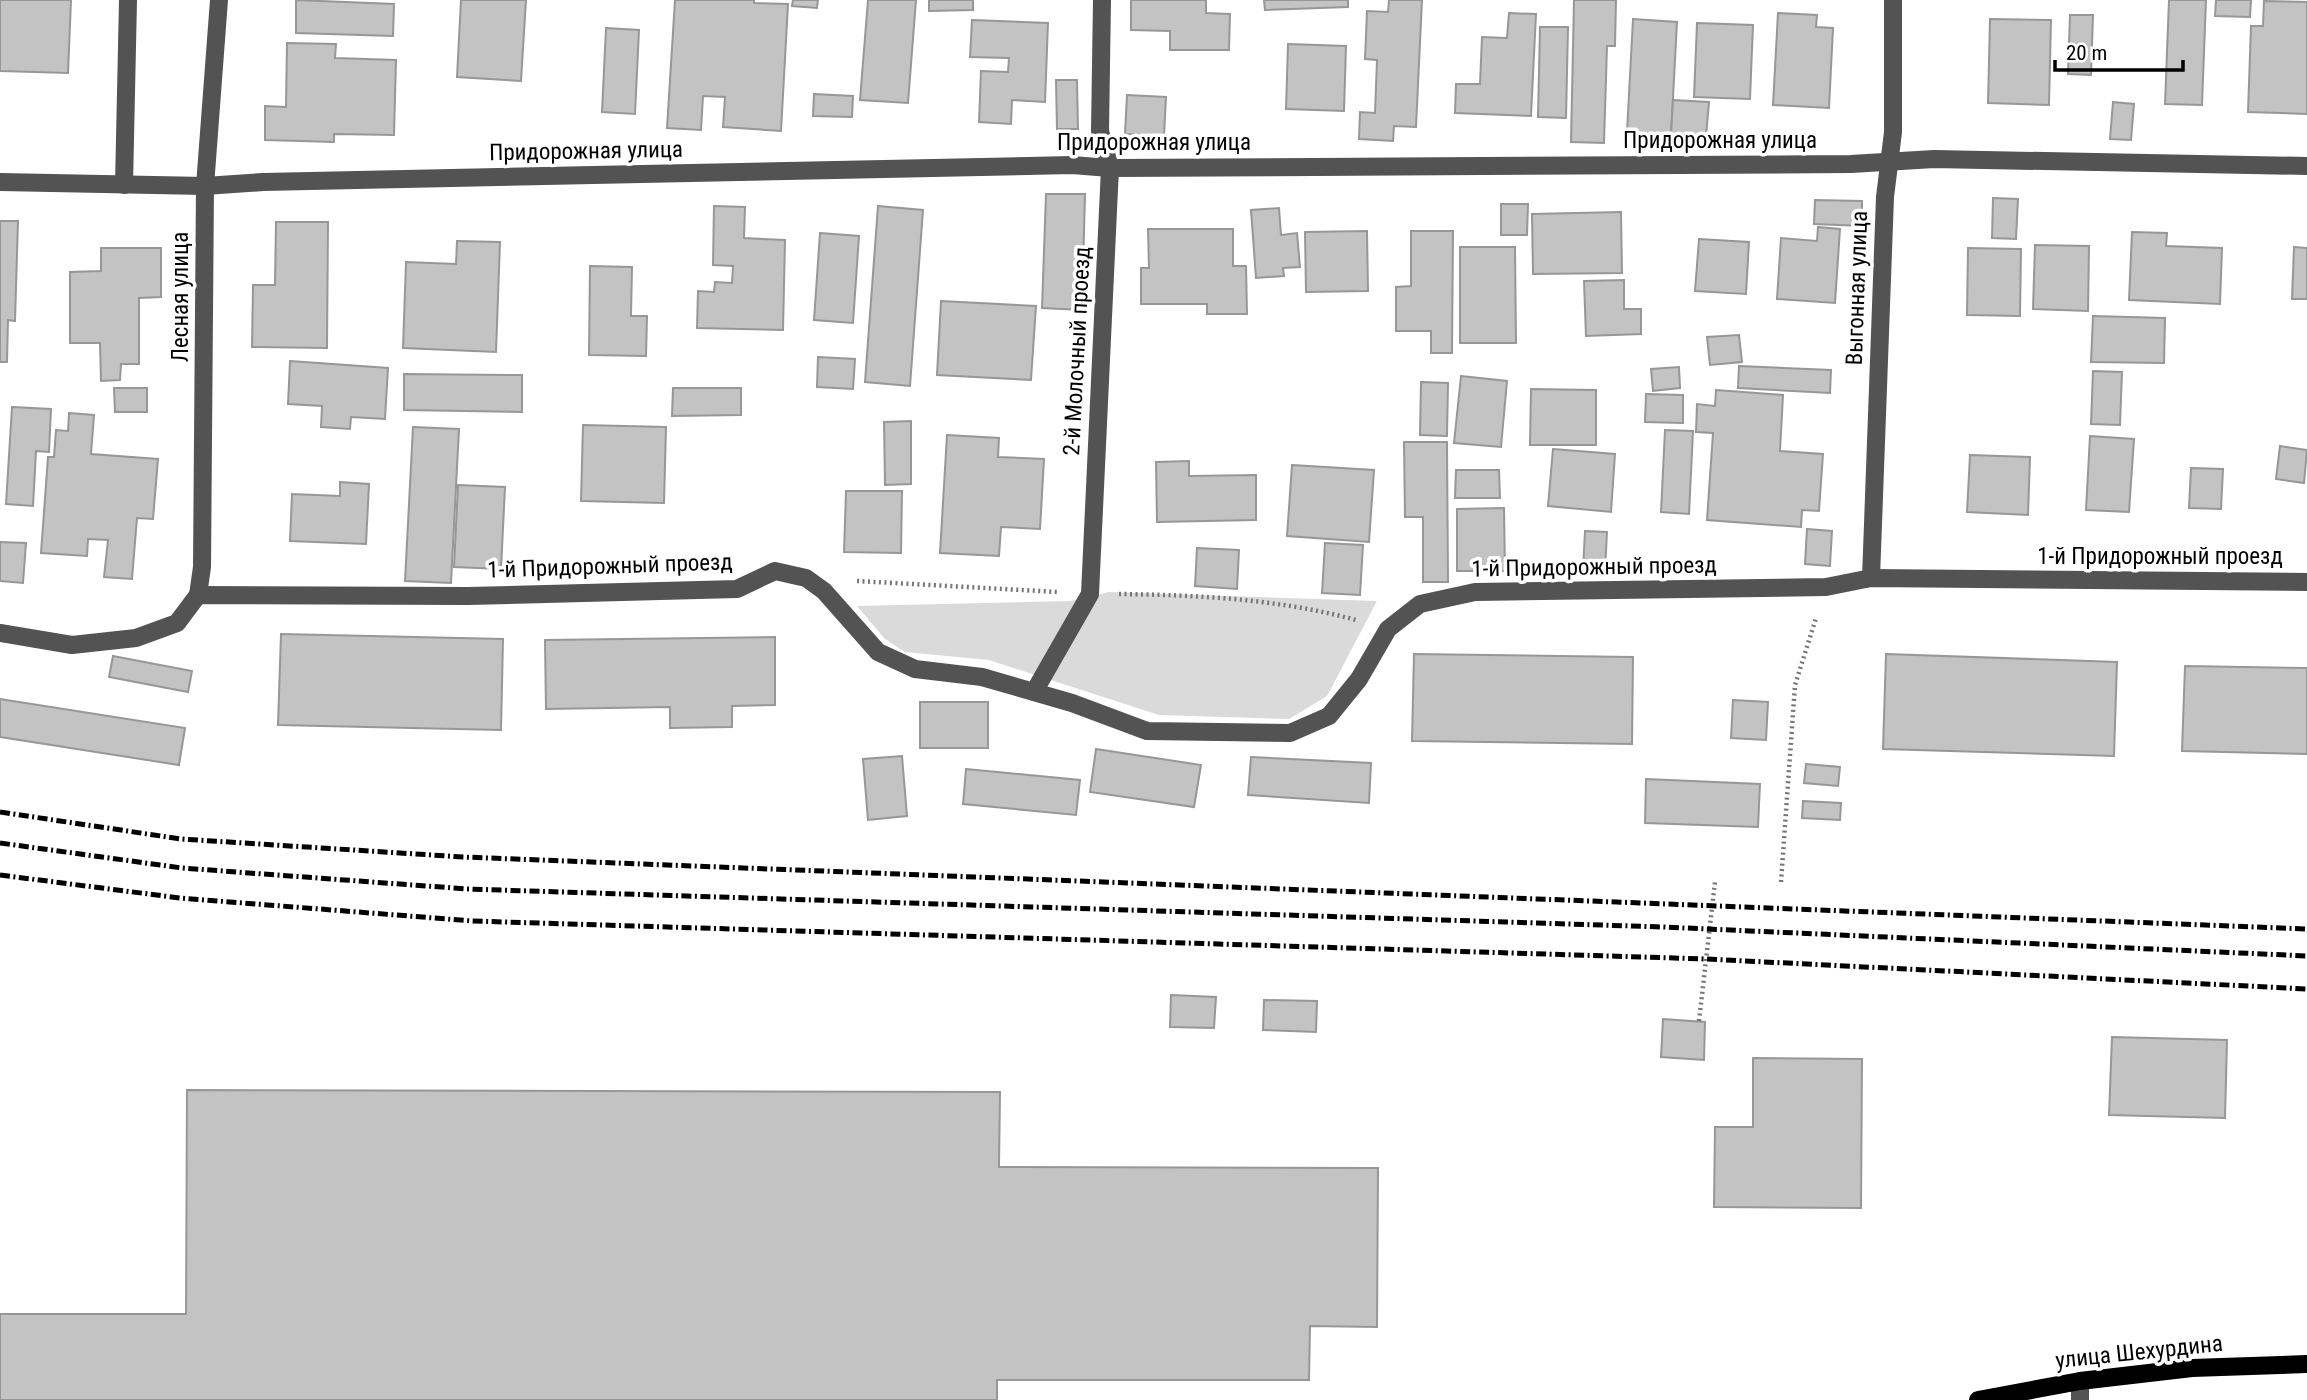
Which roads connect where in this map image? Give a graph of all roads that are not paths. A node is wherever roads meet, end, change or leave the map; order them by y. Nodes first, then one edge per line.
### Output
1 (128, 0) edge
2 (219, 0) edge
3 (1102, 0) edge
4 (1893, 0) edge
5 (1890, 162) junction
6 (2307, 166) edge
7 (1110, 168) junction
8 (0, 182) edge
9 (124, 185) junction
10 (205, 186) junction
11 (1871, 578) junction
12 (2307, 582) edge
13 (198, 594) junction
14 (0, 633) edge
15 (1034, 692) junction
16 (2307, 1364) edge
17 (2080, 1381) junction
18 (1978, 1400) edge
19 (2080, 1400) edge

1 - 9 street
2 - 10 street, Лесная улица
3 - 7 street, 2-й Молочный проезд
4 - 5 street, Выгонная улица
5 - 6 street, Придорожная улица
5 - 7 street, Придорожная улица
5 - 11 street, Выгонная улица
7 - 10 street, Придорожная улица
7 - 15 street, 2-й Молочный проезд
8 - 9 street, Придорожная улица
9 - 10 street, Придорожная улица
10 - 13 street, Лесная улица
11 - 12 street, 1-й Придорожный проезд
11 - 15 street, 1-й Придорожный проезд
13 - 14 street
13 - 15 street, 1-й Придорожный проезд
16 - 17 main road, улица Шехурдина
17 - 18 main road, улица Шехурдина
17 - 19 street

